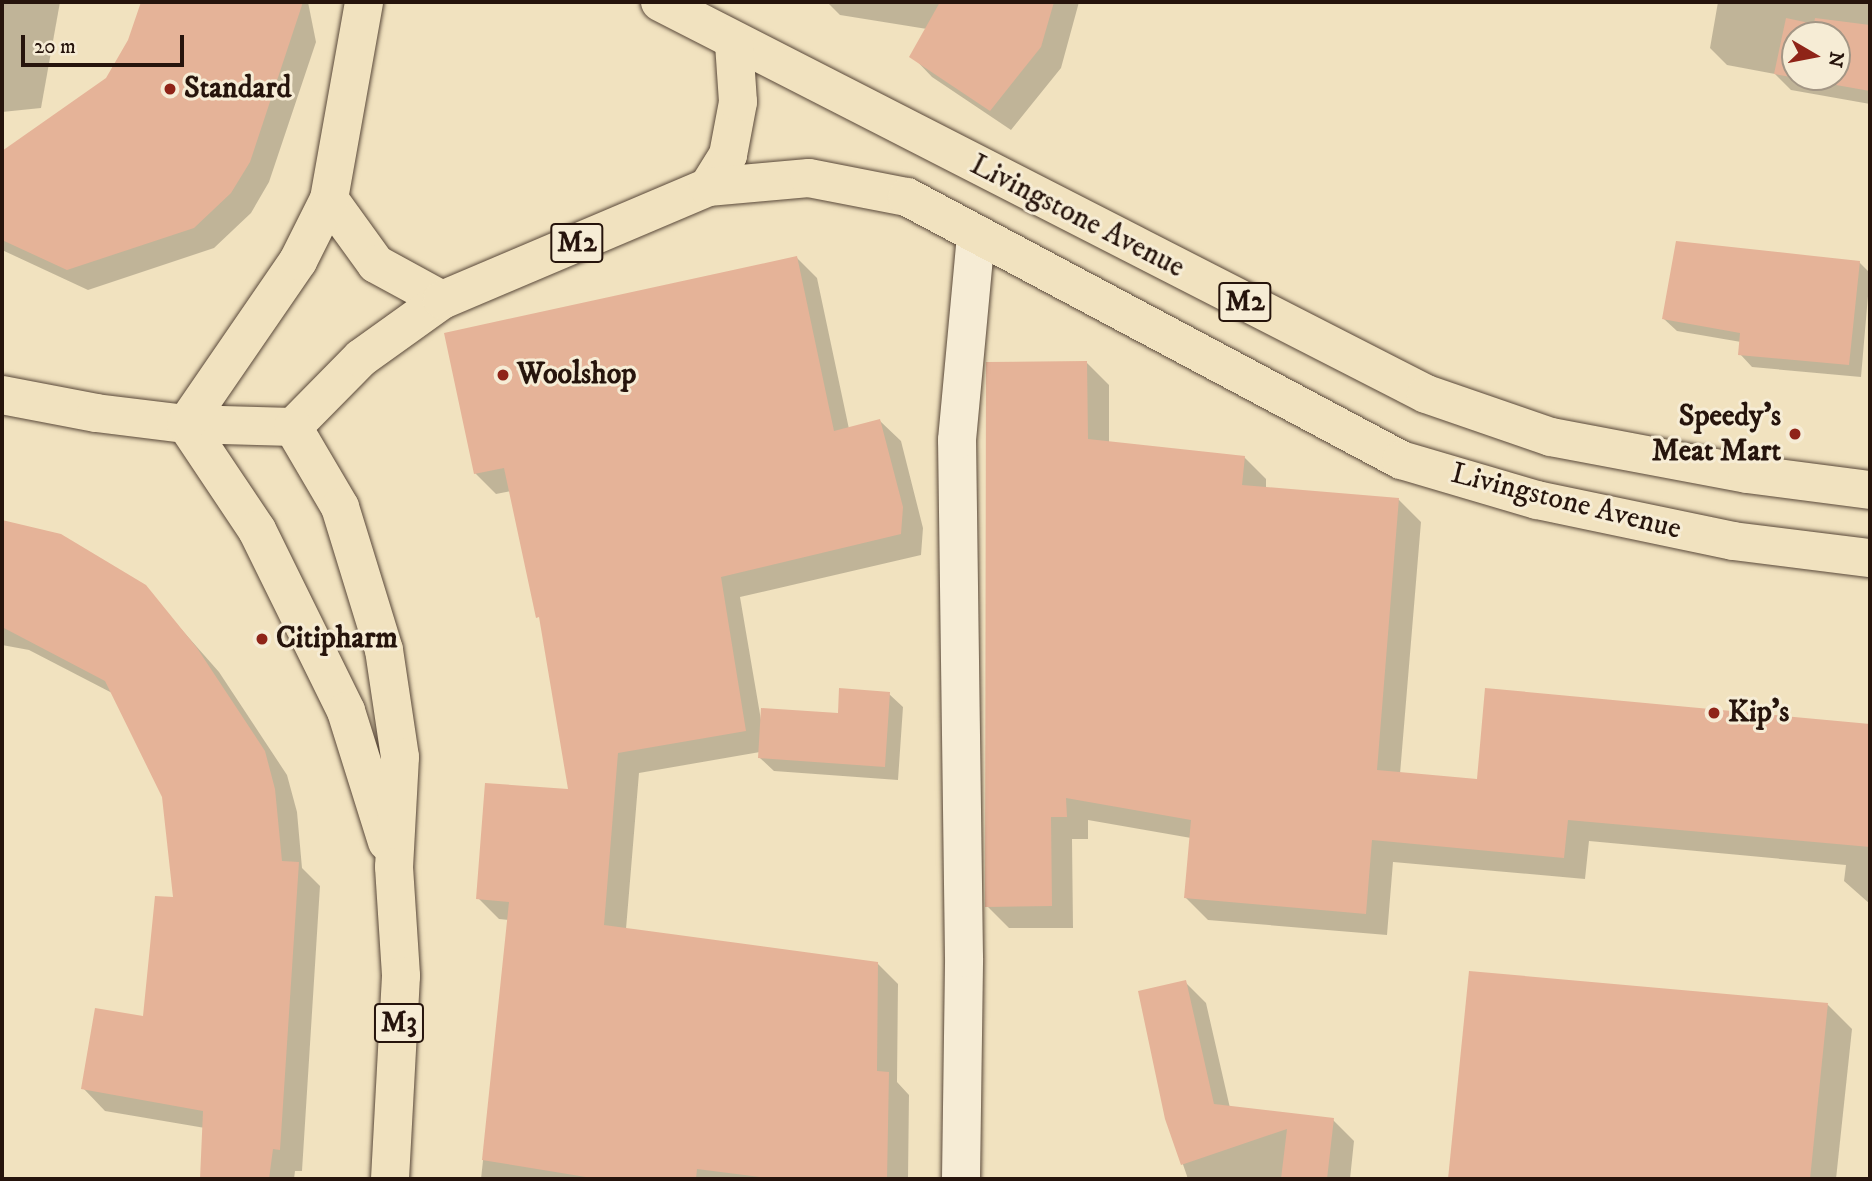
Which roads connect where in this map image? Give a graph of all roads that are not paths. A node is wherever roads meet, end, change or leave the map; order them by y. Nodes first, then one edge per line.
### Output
1 (365, 2) edge
2 (660, 2) edge
3 (734, 43) junction
4 (708, 187) junction
5 (329, 199) junction
6 (976, 234) junction
7 (442, 300) junction
8 (2, 395) edge
9 (186, 424) junction
10 (293, 427) junction
11 (1870, 490) edge
12 (1870, 558) edge
13 (394, 867) junction
14 (390, 1179) edge
15 (961, 1179) edge

1 - 5 highway
2 - 3 highway, Livingstone Avenue / M2
3 - 4 highway
3 - 11 highway, Livingstone Avenue / M2
4 - 6 highway, Livingstone Avenue / M2
4 - 7 highway, M2
5 - 7 highway
5 - 9 highway
6 - 12 highway, Livingstone Avenue / M2
6 - 15 street
7 - 10 highway, M2
8 - 9 highway
9 - 10 highway
9 - 13 highway, M3
10 - 13 highway, M3
13 - 14 highway, M3

